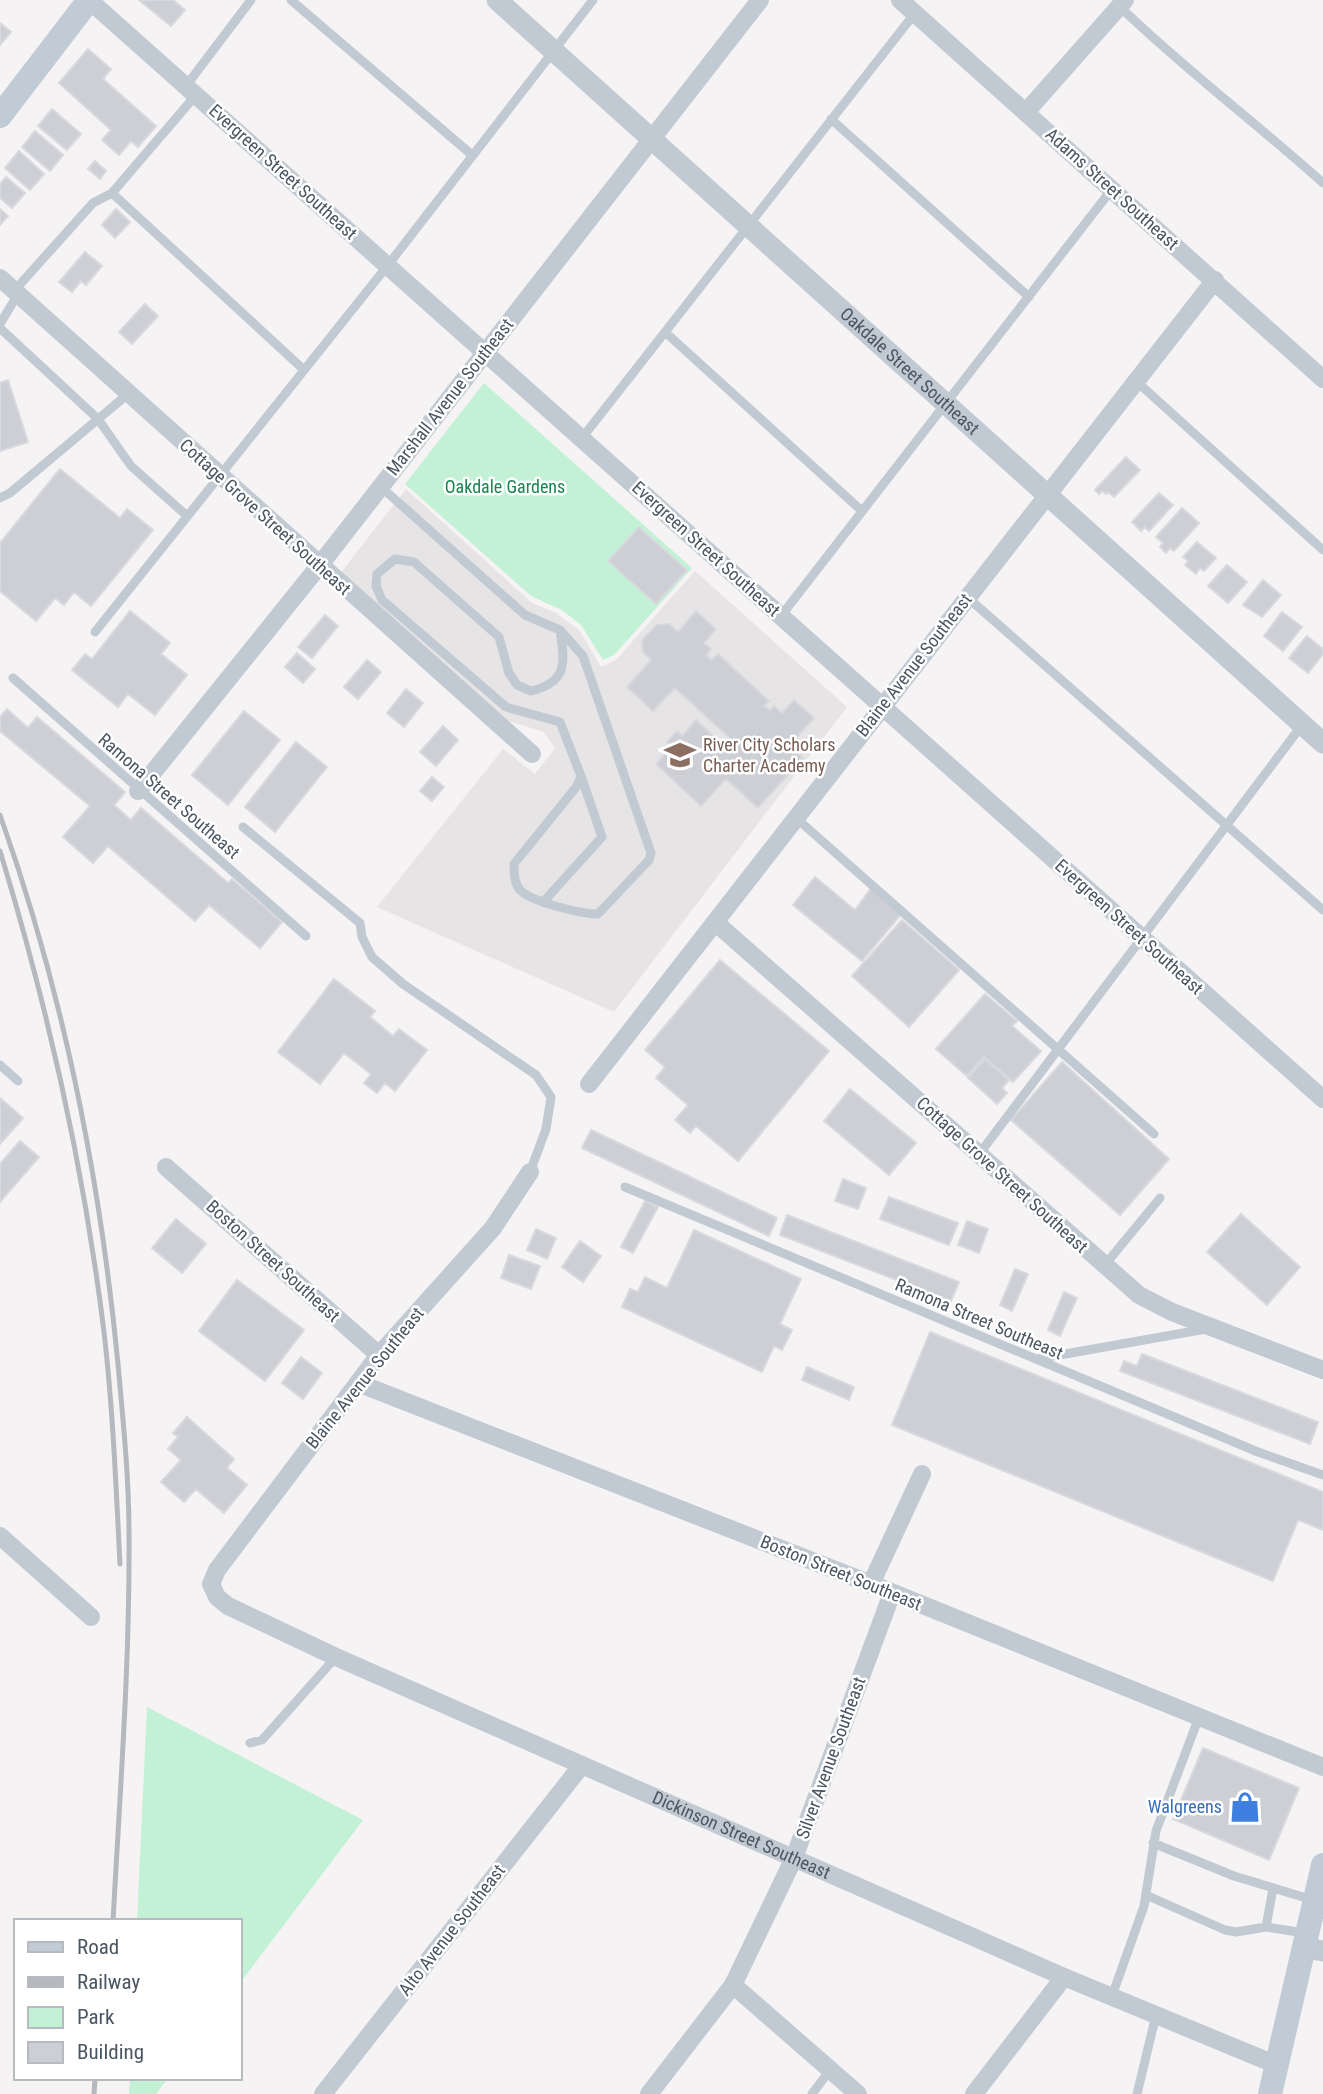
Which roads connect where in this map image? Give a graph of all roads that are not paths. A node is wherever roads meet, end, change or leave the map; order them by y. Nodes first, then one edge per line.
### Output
1 (89, 0) edge
2 (251, 0) edge
3 (291, 0) edge
4 (497, 0) edge
5 (593, 0) edge
6 (760, 0) edge
7 (900, 0) edge
8 (1119, 2) edge
9 (915, 13) junction
10 (553, 51) junction
11 (191, 90) junction
12 (1026, 112) junction
13 (0, 116) edge
14 (831, 120) junction
15 (650, 138) junction
16 (472, 155) junction
17 (1323, 183) edge
18 (1112, 189) junction
19 (112, 193) junction
20 (748, 226) junction
21 (388, 265) junction
22 (0, 278) edge
23 (1215, 280) junction
24 (16, 293) junction
25 (1029, 297) junction
26 (0, 326) edge
27 (665, 332) junction
28 (485, 351) junction
29 (303, 369) junction
30 (1323, 379) edge
31 (1136, 381) junction
32 (128, 394) junction
33 (946, 403) junction
34 (98, 419) junction
35 (582, 438) junction
36 (218, 474) junction
37 (381, 487) junction
38 (1047, 493) junction
39 (0, 498) edge
40 (862, 511) junction
41 (186, 515) junction
42 (1323, 550) edge
43 (319, 566) junction
44 (967, 597) junction
45 (780, 616) junction
46 (560, 630) junction
47 (95, 632) dead end
48 (13, 678) dead end
49 (882, 707) junction
50 (1302, 725) junction
51 (1323, 743) edge
52 (532, 754) dead end
53 (581, 776) junction
54 (138, 791) junction
55 (796, 818) junction
56 (1228, 826) junction
57 (243, 827) dead end
58 (545, 901) junction
59 (1323, 910) edge
60 (716, 923) junction
61 (306, 936) dead end
62 (1140, 936) junction
63 (1056, 1050) junction
64 (0, 1065) edge
65 (18, 1081) dead end
66 (589, 1084) dead end
67 (1323, 1099) edge
68 (1154, 1134) dead end
69 (979, 1153) junction
70 (166, 1167) dead end
71 (530, 1172) joint
72 (625, 1187) dead end
73 (1160, 1198) dead end
74 (1104, 1266) junction
75 (1215, 1327) junction
76 (379, 1355) junction
77 (1036, 1359) junction
78 (1323, 1370) edge
79 (358, 1383) junction
80 (922, 1474) dead end
81 (1323, 1475) edge
82 (0, 1536) edge
83 (871, 1584) junction
84 (214, 1591) joint
85 (892, 1593) junction
86 (91, 1617) dead end
87 (336, 1657) junction
88 (1199, 1717) junction
89 (250, 1743) dead end
90 (582, 1765) junction
91 (1323, 1767) edge
92 (1153, 1843) junction
93 (793, 1858) junction
94 (1323, 1865) edge
95 (1273, 1888) junction
96 (1146, 1895) junction
97 (1315, 1900) junction
98 (1266, 1927) junction
99 (1312, 1944) edge
100 (1064, 1977) junction
101 (733, 1985) junction
102 (1112, 1996) junction
103 (1156, 2015) junction
104 (1276, 2065) junction
105 (830, 2070) junction
106 (323, 2094) edge
107 (649, 2094) edge
108 (812, 2094) edge
109 (858, 2094) edge
110 (974, 2094) edge
111 (1137, 2094) edge
112 (1270, 2094) edge

1 - 11 street, Evergreen Street Southeast
1 - 13 main road
2 - 11 lane
3 - 16 lane
4 - 10 street, Oakdale Street Southeast
5 - 10 lane
6 - 15 street, Marshall Avenue Southeast
7 - 9 street, Adams Street Southeast
8 - 12 street
8 - 17 lane
9 - 12 street, Adams Street Southeast
9 - 14 lane
10 - 15 street, Oakdale Street Southeast
10 - 16 lane
11 - 19 lane
11 - 21 street, Evergreen Street Southeast
12 - 18 street, Adams Street Southeast
14 - 20 lane
14 - 25 lane
15 - 20 street, Oakdale Street Southeast
15 - 28 street, Marshall Avenue Southeast
16 - 21 lane
18 - 23 street, Adams Street Southeast
18 - 25 lane
19 - 24 lane
19 - 29 lane
20 - 27 lane
20 - 33 street, Oakdale Street Southeast
21 - 28 street, Evergreen Street Southeast
21 - 29 lane
22 - 24 street, Cottage Grove Street Southeast
23 - 30 street, Adams Street Southeast
23 - 31 street, Blaine Avenue Southeast
24 - 26 lane
24 - 32 street, Cottage Grove Street Southeast
25 - 33 lane
26 - 34 lane
27 - 35 lane
27 - 40 lane
28 - 35 street, Evergreen Street Southeast
28 - 37 street, Marshall Avenue Southeast
29 - 36 lane
31 - 38 street, Blaine Avenue Southeast
31 - 42 lane
32 - 34 lane
32 - 36 street, Cottage Grove Street Southeast
33 - 38 street, Oakdale Street Southeast
33 - 40 lane
34 - 39 lane
34 - 41 lane
35 - 45 street, Evergreen Street Southeast
36 - 41 lane
36 - 43 street, Cottage Grove Street Southeast
37 - 43 street, Marshall Avenue Southeast
37 - 46 lane
38 - 44 street, Blaine Avenue Southeast
38 - 50 street, Oakdale Street Southeast
40 - 45 lane
41 - 47 lane
43 - 52 street, Cottage Grove Street Southeast
43 - 54 street, Marshall Avenue Southeast
44 - 49 street, Blaine Avenue Southeast
44 - 56 lane
45 - 49 street, Evergreen Street Southeast
46 - 53 lane
46 - 58 lane
48 - 54 lane, Ramona Street Southeast
49 - 55 street, Blaine Avenue Southeast
49 - 62 street, Evergreen Street Southeast
50 - 51 street, Oakdale Street Southeast
50 - 56 lane
53 - 58 lane
53 - 58 lane
54 - 61 lane, Ramona Street Southeast
55 - 60 street, Blaine Avenue Southeast
55 - 63 lane
56 - 59 lane
56 - 62 lane
57 - 71 lane
60 - 66 street, Blaine Avenue Southeast
60 - 69 street, Cottage Grove Street Southeast
62 - 63 lane
62 - 67 street, Evergreen Street Southeast
63 - 68 lane
63 - 69 lane
64 - 65 lane
69 - 74 street, Cottage Grove Street Southeast
70 - 76 street, Boston Street Southeast
71 - 76 street, Blaine Avenue Southeast
72 - 77 lane, Ramona Street Southeast
73 - 74 lane
74 - 75 street, Cottage Grove Street Southeast
75 - 77 lane
75 - 78 street, Cottage Grove Street Southeast
76 - 79 street, Blaine Avenue Southeast
77 - 81 lane, Ramona Street Southeast
79 - 83 street, Boston Street Southeast
79 - 84 street, Blaine Avenue Southeast
80 - 83 street
82 - 86 street
83 - 85 street, Boston Street Southeast
84 - 87 street, Dickinson Street Southeast
85 - 88 street, Boston Street Southeast
85 - 93 street, Silver Avenue Southeast
87 - 89 lane
87 - 90 street, Dickinson Street Southeast
88 - 91 street, Boston Street Southeast
88 - 92 lane
90 - 93 street, Dickinson Street Southeast
90 - 106 street, Alto Avenue Southeast
92 - 95 lane
92 - 96 lane
93 - 100 street, Dickinson Street Southeast
93 - 101 street, Silver Avenue Southeast
94 - 97 main road
95 - 97 lane
95 - 98 lane
96 - 98 lane
96 - 102 lane
97 - 99 main road
98 - 99 lane
99 - 104 main road
100 - 102 street, Dickinson Street Southeast
100 - 110 street
101 - 105 street
101 - 107 street, Silver Avenue Southeast
102 - 103 street, Dickinson Street Southeast
103 - 104 street, Dickinson Street Southeast
103 - 111 lane
104 - 112 main road
105 - 108 lane
105 - 109 street

